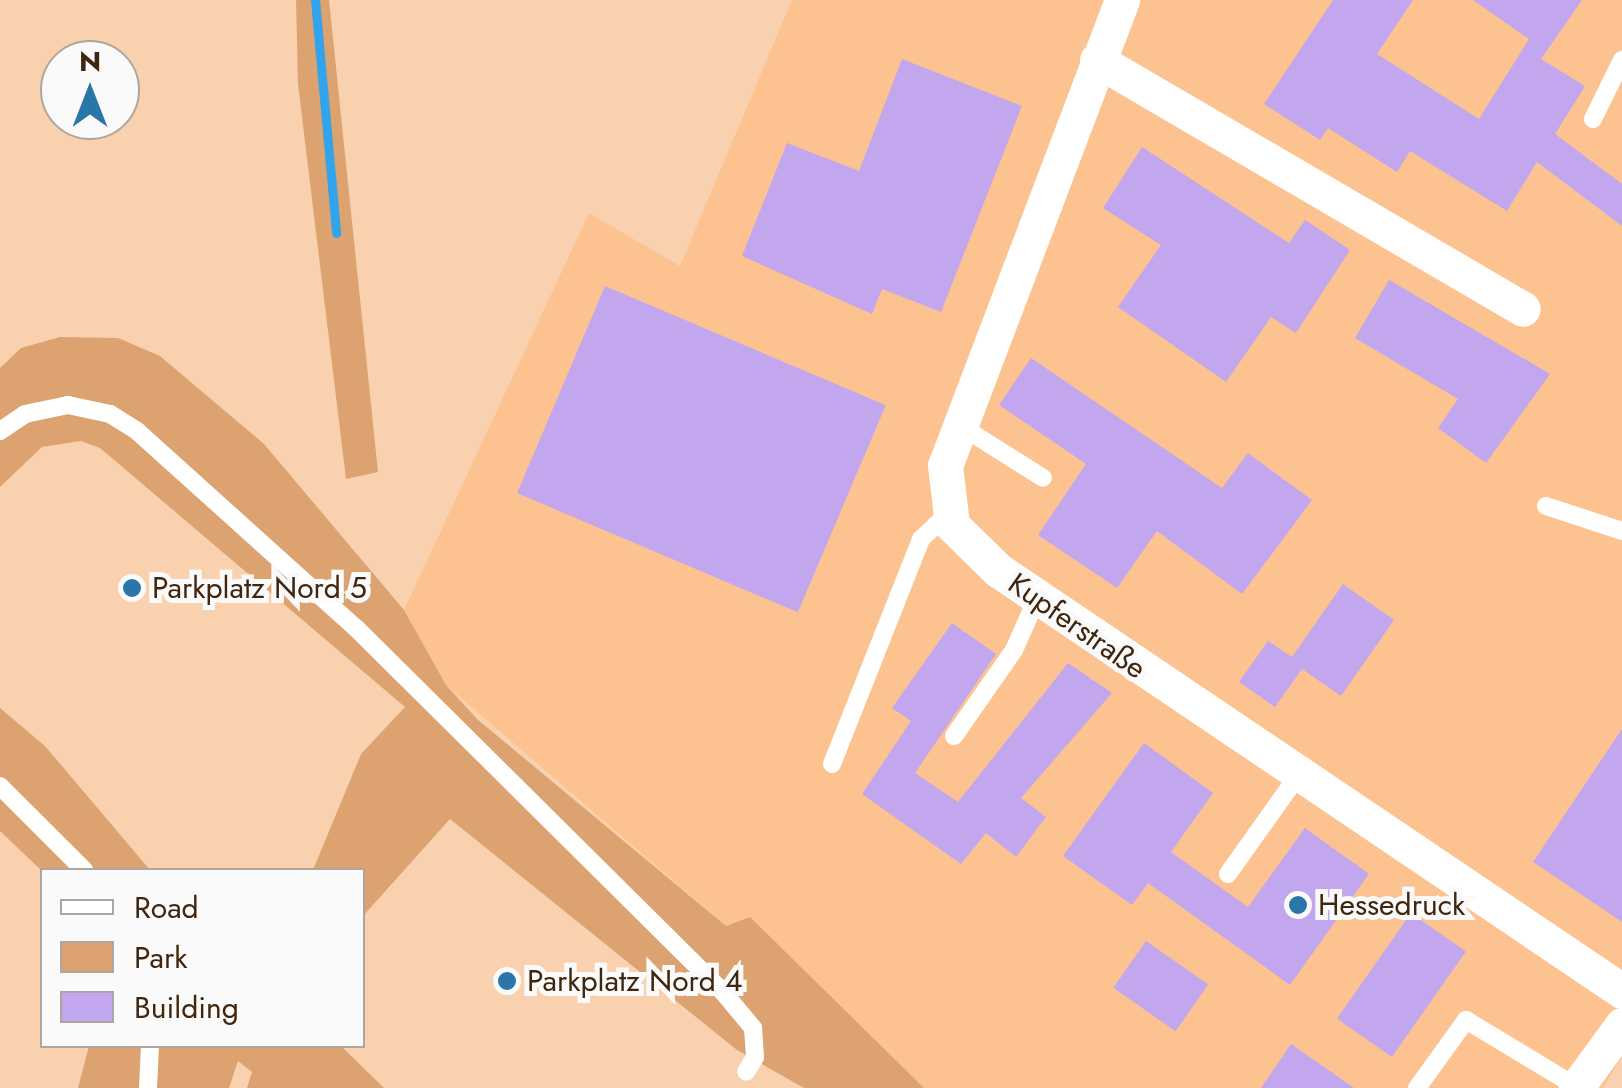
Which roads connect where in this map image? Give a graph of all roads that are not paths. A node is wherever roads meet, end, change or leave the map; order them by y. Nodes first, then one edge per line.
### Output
1 (1122, 0) edge
2 (1097, 60) junction
3 (1622, 60) edge
4 (1593, 119) dead end
5 (1523, 309) dead end
6 (959, 425) junction
7 (0, 432) edge
8 (1043, 478) dead end
9 (1546, 506) dead end
10 (949, 513) junction
11 (1622, 530) edge
12 (1037, 598) junction
13 (954, 736) dead end
14 (832, 764) dead end
15 (1297, 777) junction
16 (0, 786) edge
17 (82, 868) edge
18 (1228, 874) dead end
19 (1622, 991) edge
20 (1622, 1025) edge
21 (150, 1048) edge
22 (746, 1072) dead end
23 (148, 1088) edge
24 (1417, 1088) edge
25 (1577, 1088) edge

1 - 2 street, Kupferstraße
2 - 5 street
2 - 6 street, Kupferstraße
3 - 4 lane
6 - 8 lane
6 - 10 street, Kupferstraße
7 - 22 lane
9 - 11 lane
10 - 12 street, Kupferstraße
10 - 14 lane
12 - 13 lane
12 - 15 street, Kupferstraße
15 - 18 lane
15 - 19 street, Kupferstraße
16 - 17 lane
20 - 25 street
21 - 23 lane
24 - 25 lane

